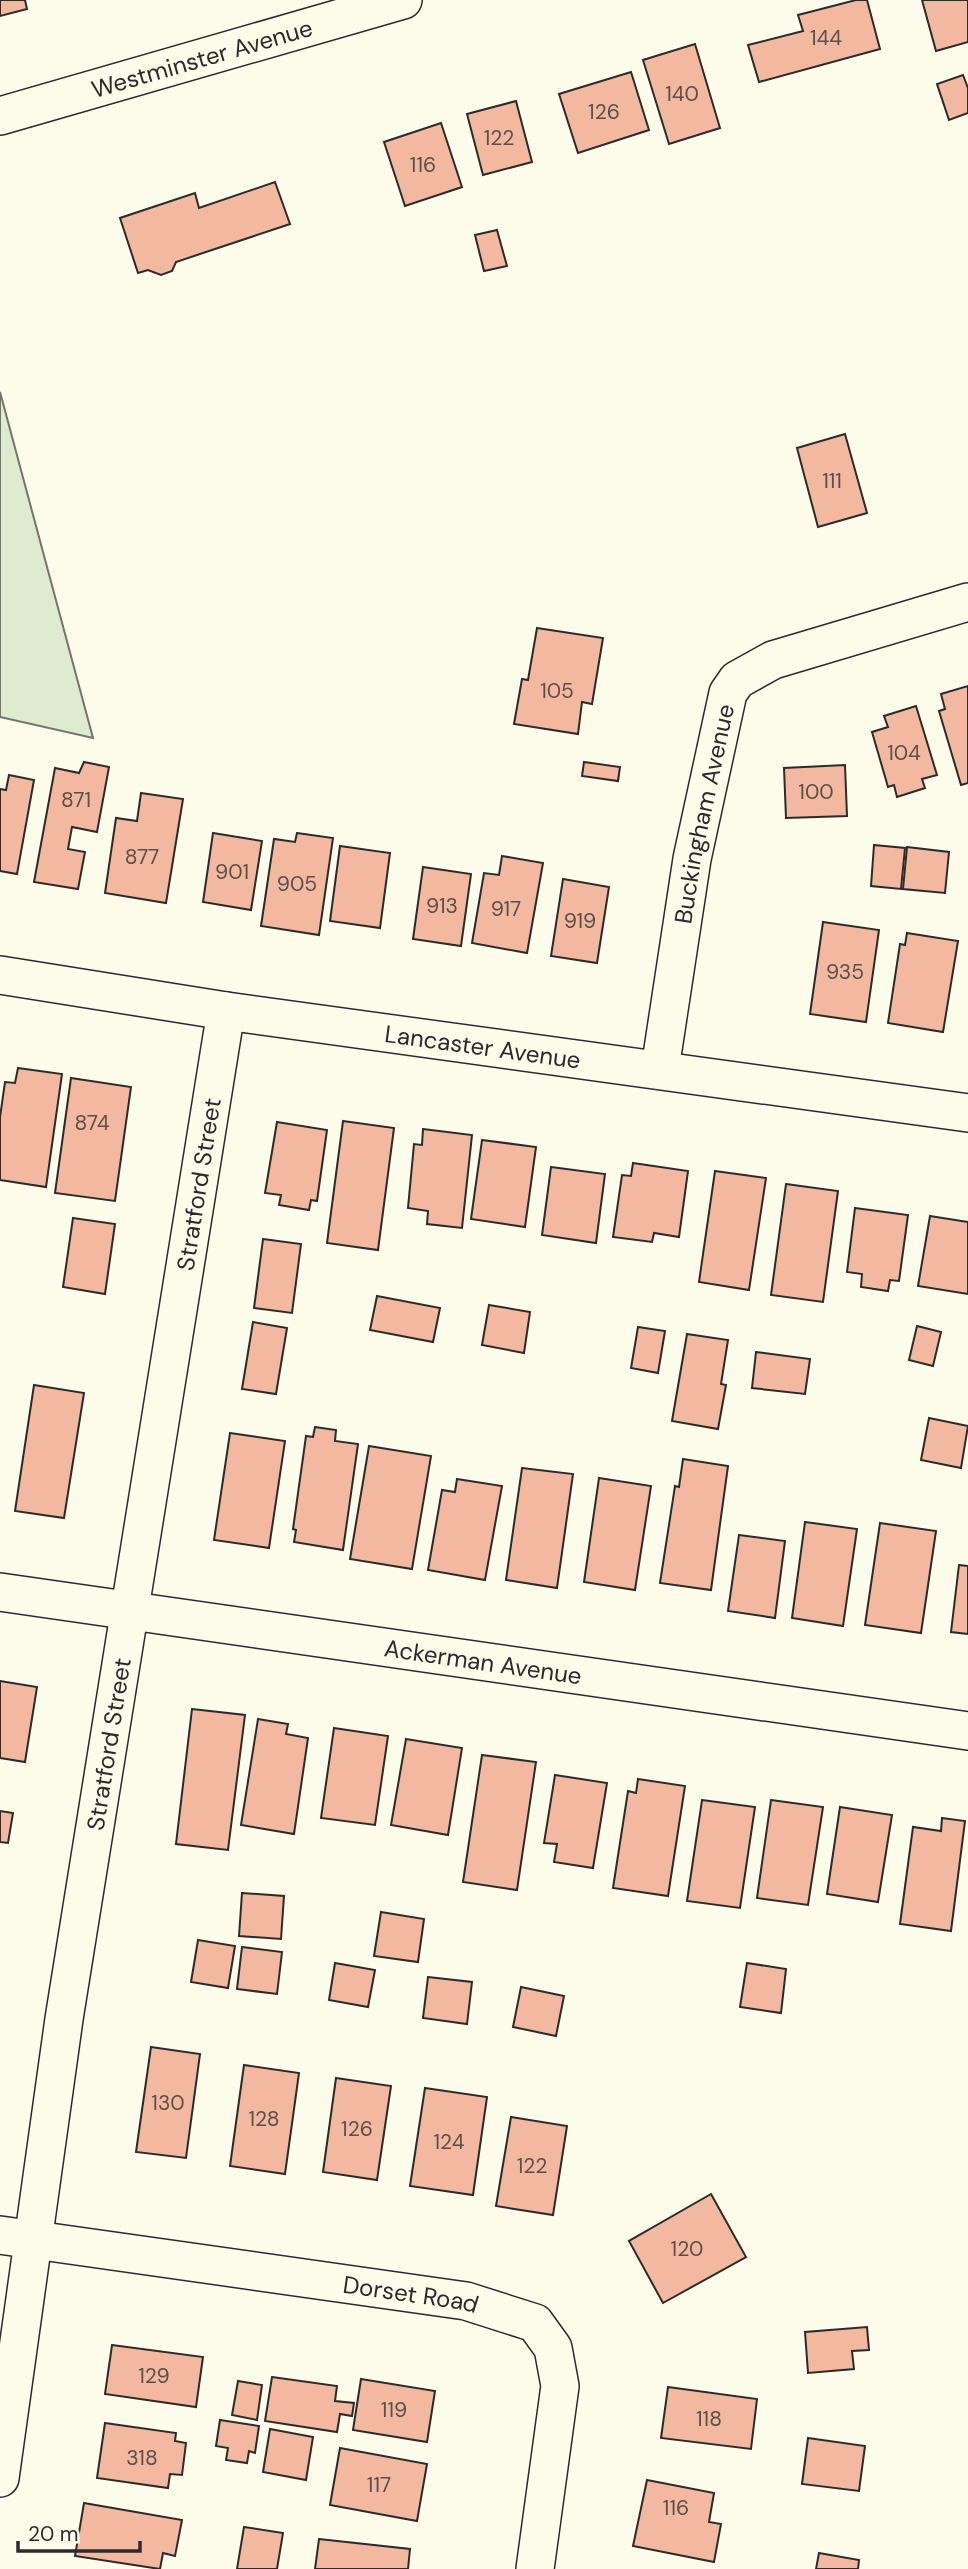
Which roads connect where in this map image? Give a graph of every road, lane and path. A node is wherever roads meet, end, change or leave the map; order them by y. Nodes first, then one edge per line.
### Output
1 (403, 0) edge
2 (0, 116) edge
3 (968, 602) edge
4 (0, 975) edge
5 (226, 1011) junction
6 (660, 1069) junction
7 (968, 1113) edge
8 (0, 1592) edge
9 (132, 1609) junction
10 (968, 1731) edge
11 (16, 2237) edge
12 (0, 2478) edge
13 (535, 2569) edge

1 - 2 street, Westminster Avenue
3 - 6 street, Buckingham Avenue
4 - 5 street, Lancaster Avenue
5 - 6 street, Lancaster Avenue
5 - 9 street, Stratford Street
6 - 7 street, Lancaster Avenue
8 - 9 street, Ackerman Avenue
9 - 10 street, Ackerman Avenue
9 - 11 street, Stratford Street
11 - 12 street, Stratford Street
11 - 13 street, Dorset Road

